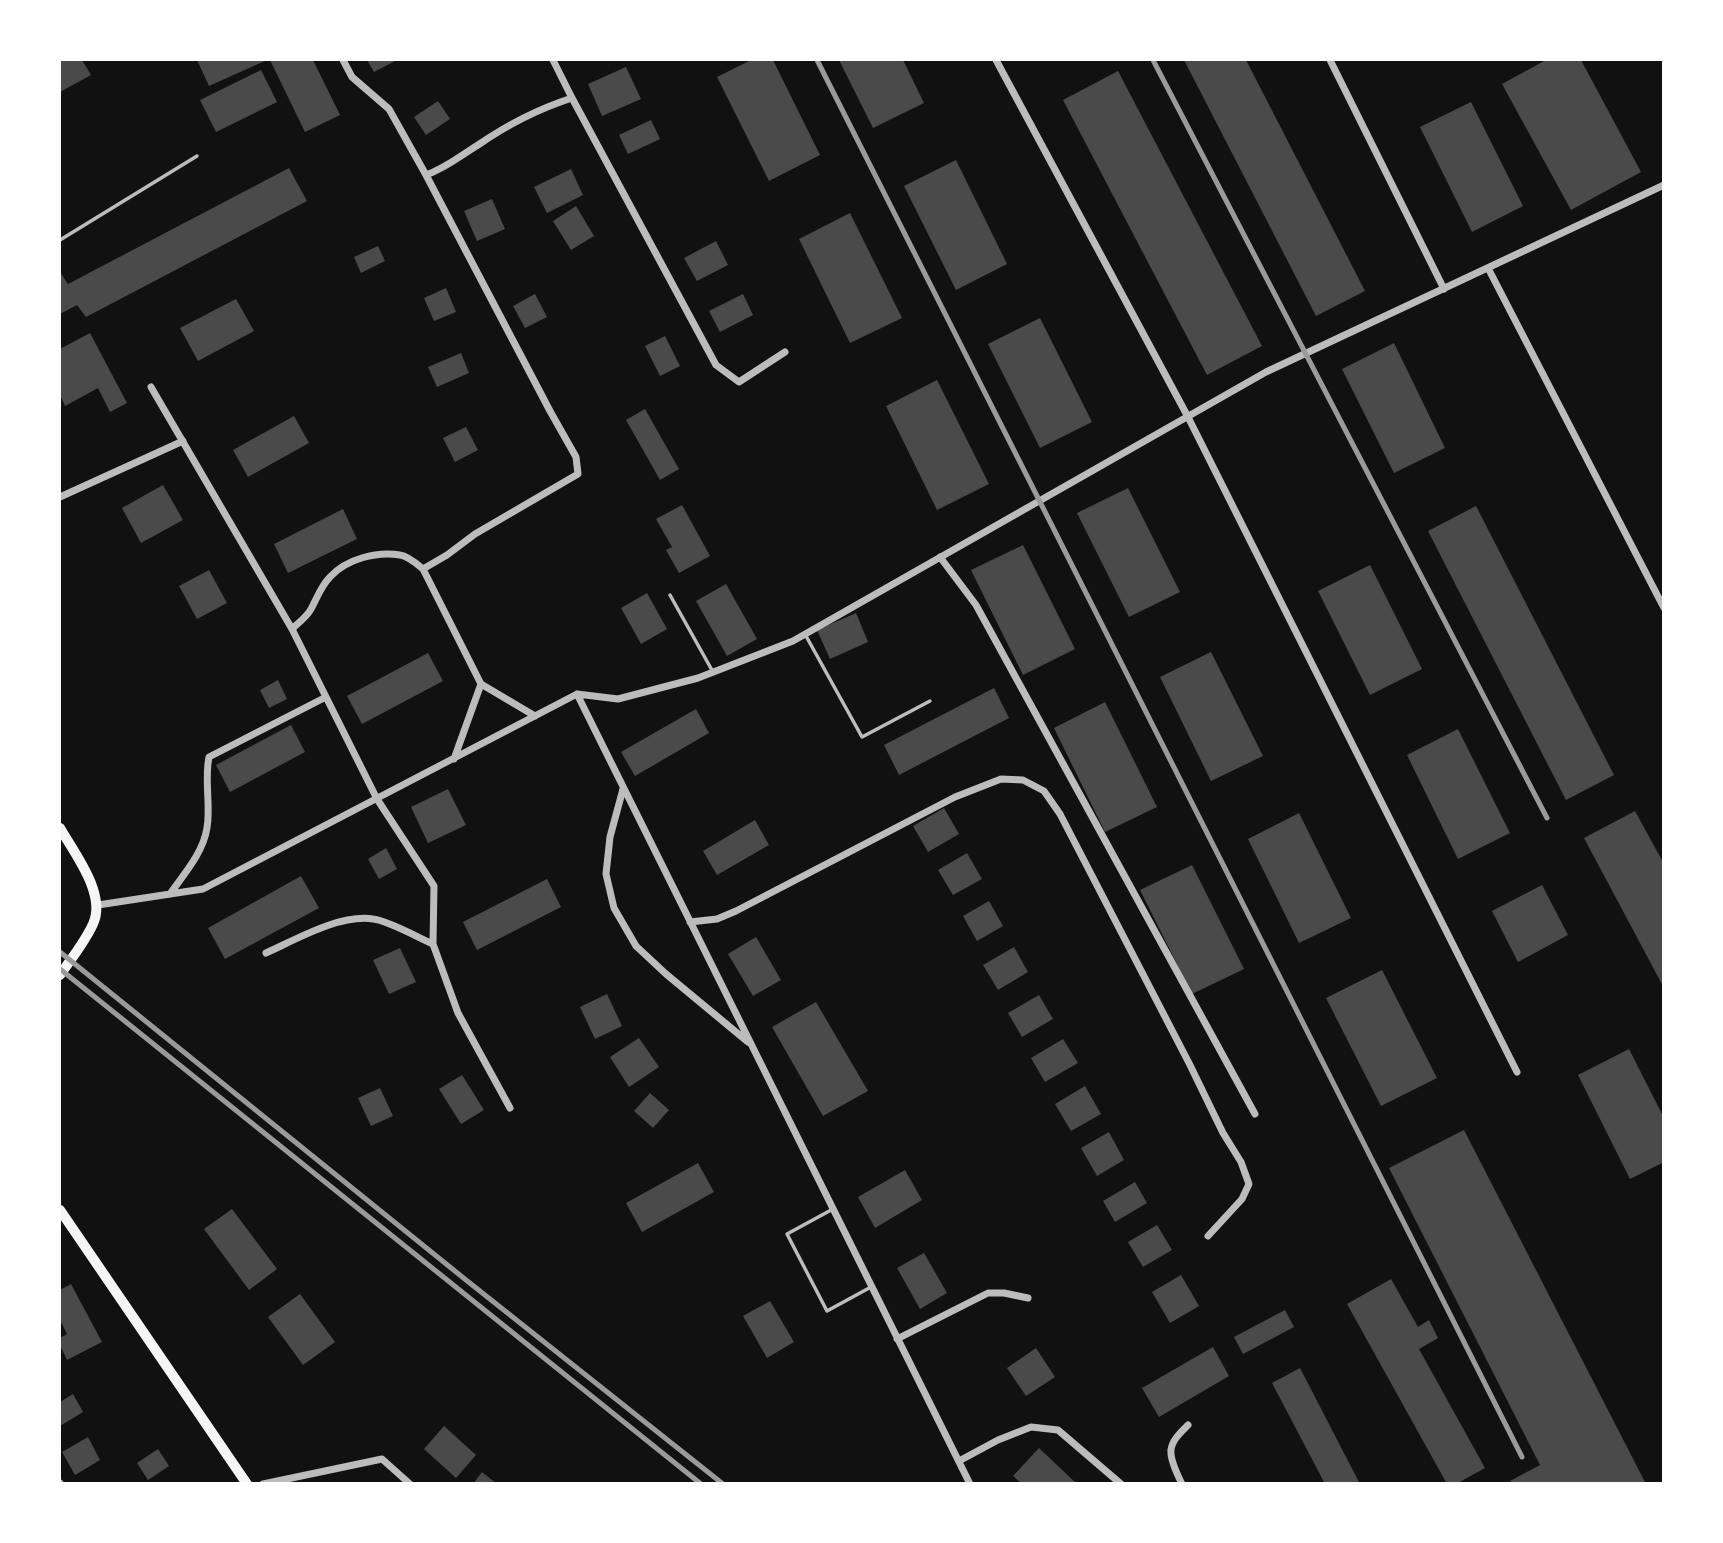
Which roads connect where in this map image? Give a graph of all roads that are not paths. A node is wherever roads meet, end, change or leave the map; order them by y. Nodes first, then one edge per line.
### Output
1 (343, 60) edge
2 (553, 60) edge
3 (996, 60) edge
4 (1330, 60) edge
5 (572, 98) junction
6 (197, 156) dead end
7 (426, 175) junction
8 (1664, 185) edge
9 (60, 240) edge
10 (1488, 268) junction
11 (1444, 289) junction
12 (785, 352) dead end
13 (151, 387) dead end
14 (1188, 417) junction
15 (183, 441) junction
16 (60, 497) edge
17 (940, 557) junction
18 (423, 569) junction
19 (670, 596) dead end
20 (1664, 608) edge
21 (292, 629) junction
22 (805, 634) junction
23 (713, 672) junction
24 (481, 684) junction
25 (577, 694) junction
26 (326, 697) junction
27 (930, 701) dead end
28 (535, 716) junction
29 (454, 759) junction
30 (624, 788) junction
31 (377, 799) junction
32 (60, 828) edge
33 (170, 894) junction
34 (98, 905) junction
35 (690, 922) junction
36 (433, 944) junction
37 (266, 953) dead end
38 (60, 975) edge
39 (751, 1045) junction
40 (1517, 1072) dead end
41 (510, 1108) dead end
42 (1255, 1114) dead end
43 (833, 1209) junction
44 (60, 1210) edge
45 (1208, 1236) dead end
46 (871, 1287) junction
47 (1028, 1298) dead end
48 (897, 1339) junction
49 (1188, 1425) dead end
50 (959, 1461) junction
51 (247, 1483) edge
52 (263, 1483) edge
53 (410, 1483) edge
54 (970, 1483) edge
55 (1121, 1483) edge
56 (1182, 1483) edge

1 - 7 street
2 - 5 street
3 - 14 street
4 - 11 street
5 - 7 street
5 - 12 street
6 - 9 lane
7 - 18 street
8 - 10 street
10 - 11 street
10 - 20 street
11 - 14 street
13 - 15 street
14 - 17 street
14 - 40 street
15 - 16 street
15 - 21 street
17 - 22 street
17 - 42 street
18 - 21 street
18 - 24 street
19 - 23 lane
21 - 26 street
22 - 23 street
22 - 27 lane
23 - 25 street
24 - 28 street
24 - 29 street
25 - 28 street
25 - 30 street
26 - 31 street
26 - 33 street
28 - 29 street
29 - 31 street
30 - 35 street
30 - 39 street
31 - 33 street
31 - 36 street
32 - 34 main road
33 - 34 street
34 - 38 main road
35 - 39 street
35 - 45 street
36 - 37 street
36 - 41 street
39 - 43 street
43 - 46 street
43 - 46 lane
44 - 51 main road
46 - 48 street
47 - 48 street
48 - 50 street
49 - 56 street
50 - 54 street
50 - 55 street
52 - 53 street

